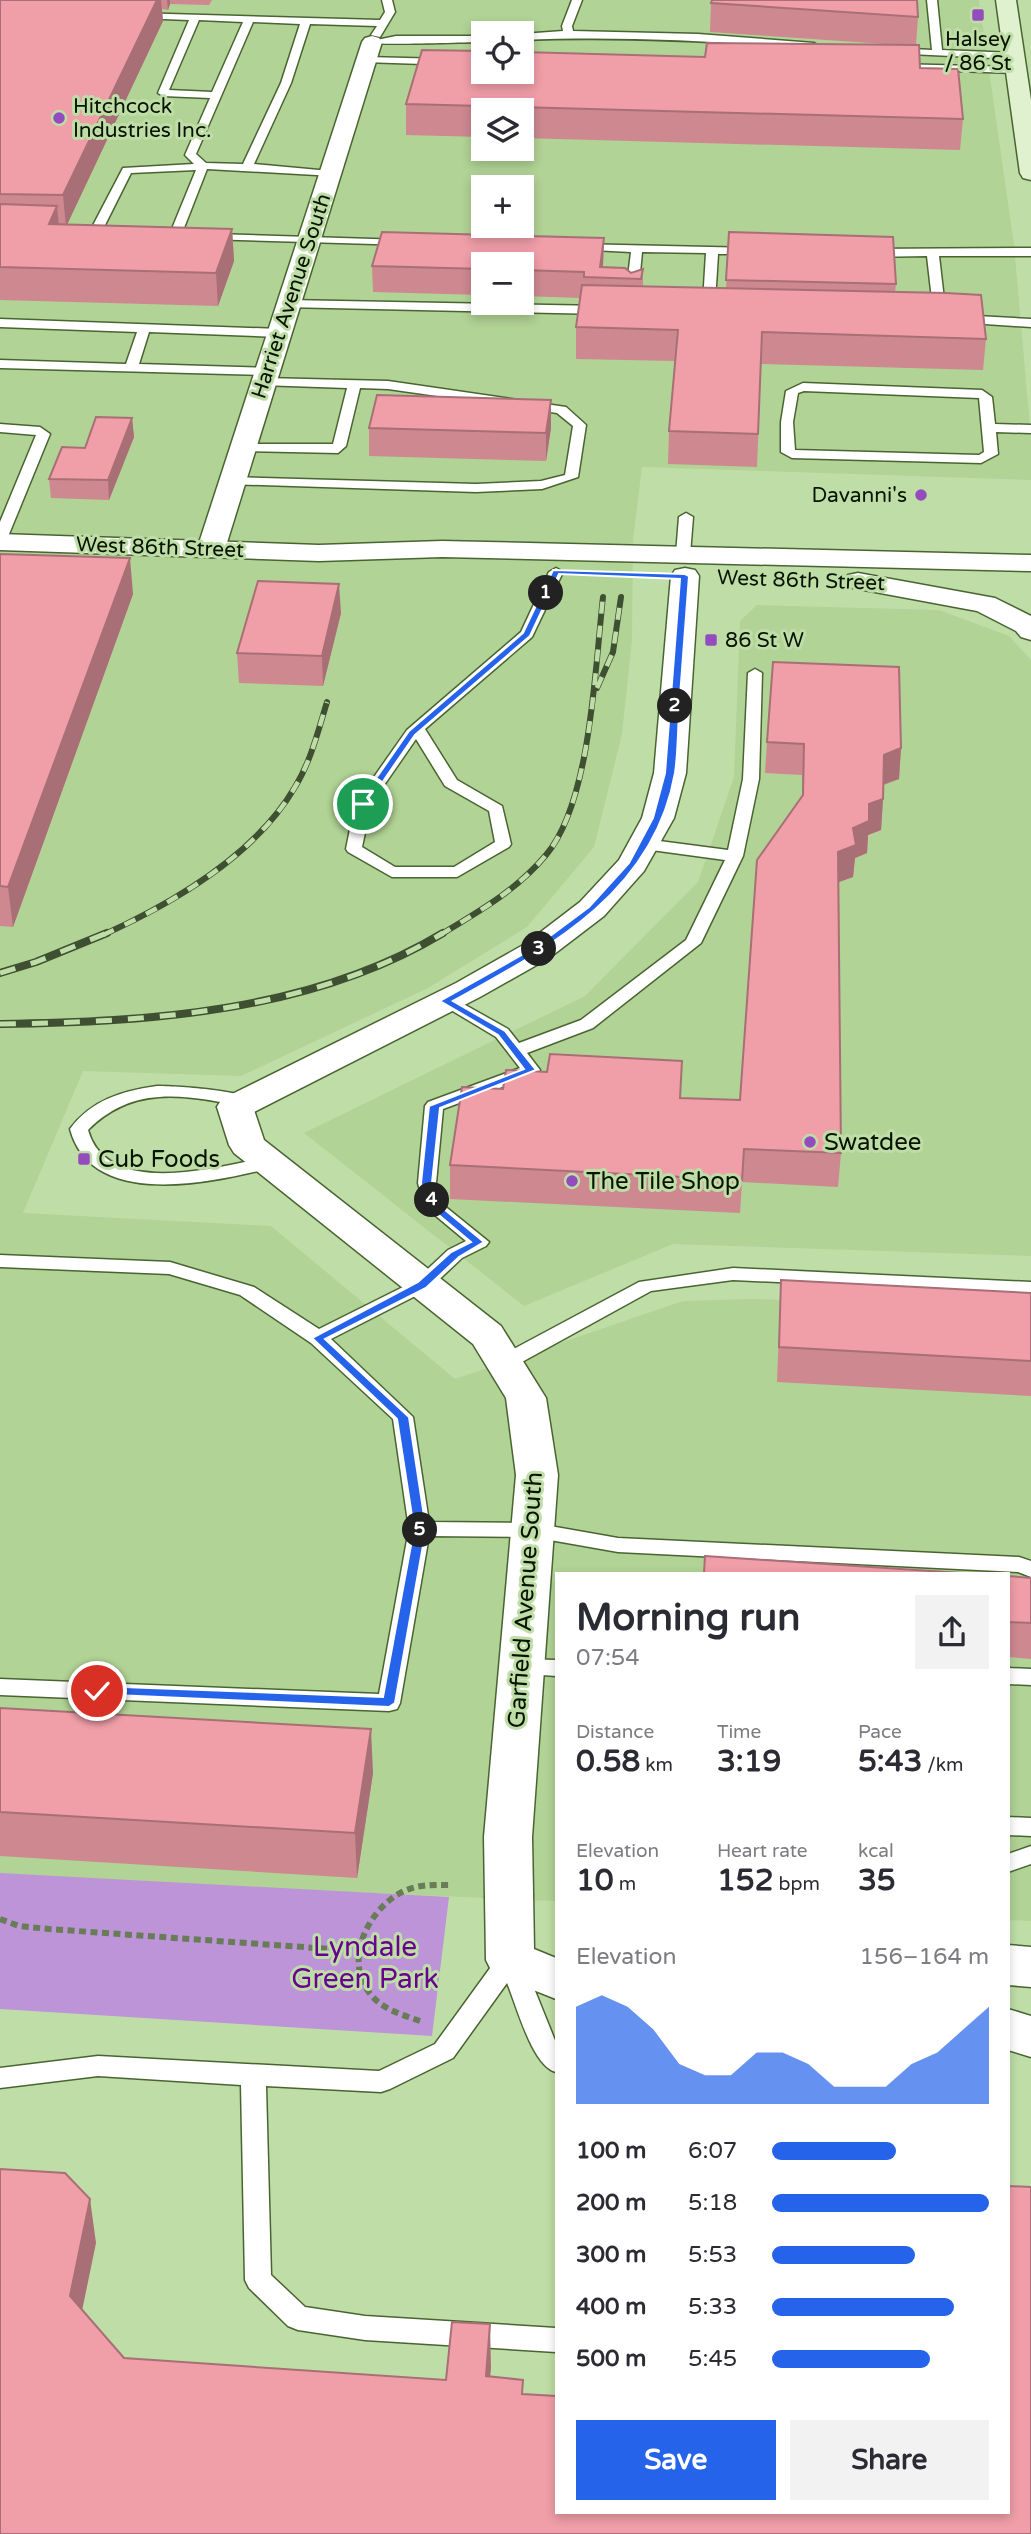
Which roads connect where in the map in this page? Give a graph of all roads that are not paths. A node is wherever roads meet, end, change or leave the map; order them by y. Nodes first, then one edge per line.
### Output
1 (387, 0) edge
2 (577, 0) edge
3 (932, 0) edge
4 (1006, 0) edge
5 (125, 15) edge
6 (195, 17) junction
7 (249, 19) junction
8 (306, 21) junction
9 (569, 34) junction
10 (534, 36) edge
11 (471, 39) edge
12 (373, 42) junction
13 (829, 47) edge
14 (883, 50) edge
15 (937, 53) junction
16 (471, 61) edge
17 (883, 67) edge
18 (1019, 69) edge
19 (216, 95) junction
20 (1027, 113) edge
21 (1030, 162) edge
22 (203, 166) junction
23 (247, 167) junction
24 (330, 174) junction
25 (81, 233) edge
26 (95, 233) junction
27 (108, 234) edge
28 (161, 235) edge
29 (175, 236) junction
30 (309, 241) junction
31 (418, 243) edge
32 (569, 247) edge
33 (637, 248) junction
34 (712, 250) junction
35 (767, 251) edge
36 (1031, 252) edge
37 (850, 253) edge
38 (933, 254) junction
39 (632, 293) edge
40 (288, 304) junction
41 (707, 309) edge
42 (618, 311) edge
43 (0, 323) edge
44 (1031, 323) edge
45 (144, 328) junction
46 (279, 332) junction
47 (0, 364) edge
48 (131, 368) junction
49 (266, 376) junction
50 (354, 384) junction
51 (0, 428) edge
52 (990, 428) junction
53 (1031, 429) edge
54 (243, 448) junction
55 (232, 481) junction
56 (0, 490) edge
57 (20, 490) junction
58 (686, 517) dead end
59 (0, 541) edge
60 (211, 549) junction
61 (319, 553) junction
62 (1031, 563) edge
63 (684, 565) junction
64 (556, 572) junction
65 (858, 581) junction
66 (1031, 586) edge
67 (1031, 631) edge
68 (755, 673) dead end
69 (417, 729) junction
70 (644, 844) junction
71 (735, 856) junction
72 (445, 1001) junction
73 (515, 1051) junction
74 (241, 1105) junction
75 (268, 1163) junction
76 (0, 1261) edge
77 (422, 1285) junction
78 (1031, 1288) edge
79 (318, 1338) junction
80 (504, 1363) junction
81 (420, 1529) junction
82 (533, 1530) junction
83 (1031, 1569) edge
84 (539, 1667) edge
85 (1010, 1676) edge
86 (1031, 1677) edge
87 (0, 1687) edge
88 (1010, 1826) edge
89 (1031, 1827) edge
90 (1031, 1855) edge
91 (1010, 1862) edge
92 (555, 1950) edge
93 (510, 1960) junction
94 (555, 1979) edge
95 (1010, 2022) edge
96 (1031, 2024) edge
97 (1010, 2030) edge
98 (1031, 2037) edge
99 (555, 2061) edge
100 (253, 2075) junction
101 (0, 2078) edge
102 (555, 2340) edge

1 - 12 lane
2 - 9 lane
3 - 15 lane
4 - 18 main road
5 - 6 lane
6 - 7 lane
6 - 19 lane
7 - 8 lane
7 - 19 lane
8 - 12 lane
8 - 23 lane
9 - 10 lane
9 - 13 lane
11 - 12 lane
12 - 16 lane
12 - 24 street, Harriet Avenue South
14 - 15 lane
15 - 18 lane
17 - 18 lane
18 - 20 main road
19 - 22 lane
20 - 21 main road
22 - 23 lane
22 - 26 lane
22 - 29 lane
23 - 24 lane
24 - 30 street, Harriet Avenue South
25 - 26 lane
26 - 27 lane
28 - 29 lane
29 - 30 lane
30 - 31 lane
30 - 40 street, Harriet Avenue South
32 - 33 lane
33 - 34 lane
33 - 39 lane
34 - 35 lane
34 - 41 lane
36 - 38 lane
37 - 38 lane
38 - 44 lane
40 - 42 lane
40 - 46 street, Harriet Avenue South
43 - 45 lane
45 - 46 lane
45 - 48 lane
46 - 49 street, Harriet Avenue South
47 - 48 lane
48 - 49 lane
49 - 50 lane
49 - 54 street, Harriet Avenue South
50 - 54 lane
50 - 55 lane
51 - 57 lane
52 - 52 lane
52 - 53 lane
54 - 55 street, Harriet Avenue South
55 - 60 street, Harriet Avenue South
56 - 57 lane
57 - 59 lane
58 - 63 lane
59 - 60 street, West 86th Street
60 - 61 street, West 86th Street
61 - 63 street, West 86th Street
61 - 64 street, West 86th Street
62 - 63 street, West 86th Street
63 - 64 street, West 86th Street
63 - 65 street, West 86th Street
63 - 70 street
64 - 69 lane
65 - 66 street, West 86th Street
65 - 67 street
68 - 71 lane
69 - 69 lane
70 - 71 lane
70 - 72 street
71 - 73 lane
72 - 73 lane
72 - 74 street
73 - 77 lane
74 - 75 street, Garfield Avenue South
74 - 75 lane
75 - 77 street, Garfield Avenue South
76 - 79 lane
77 - 79 lane
77 - 80 street, Garfield Avenue South
78 - 80 lane
79 - 81 lane
80 - 82 street, Garfield Avenue South
81 - 82 lane
81 - 87 lane
82 - 83 lane
82 - 84 street, Garfield Avenue South
84 - 93 street, Garfield Avenue South
85 - 86 lane
88 - 89 lane
90 - 91 lane
92 - 93 street
93 - 94 street
93 - 99 lane
93 - 100 lane
95 - 96 street
97 - 98 street
100 - 101 lane
100 - 102 lane

